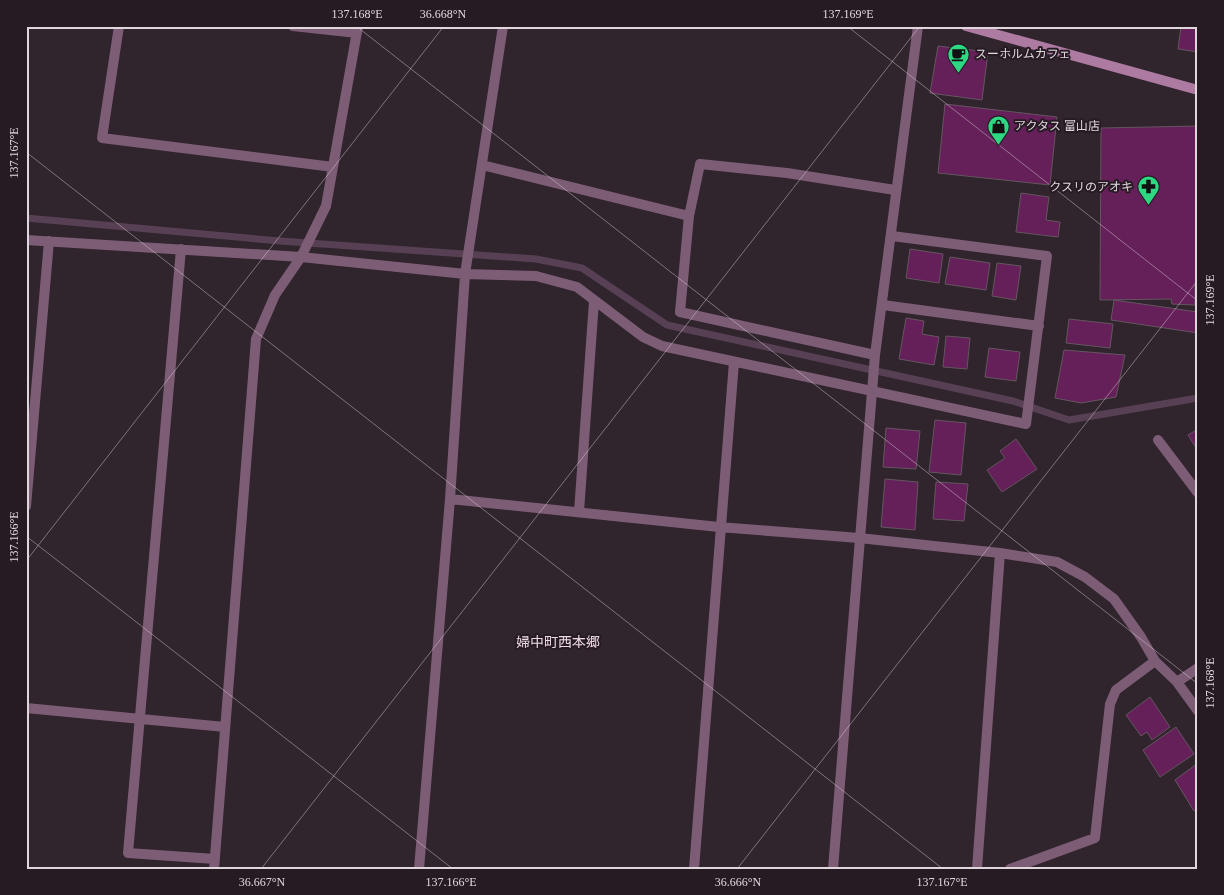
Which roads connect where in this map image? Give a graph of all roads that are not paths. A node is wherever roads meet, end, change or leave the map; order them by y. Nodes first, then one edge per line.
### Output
1 (119, 26) edge
2 (293, 26) edge
3 (503, 26) edge
4 (918, 26) edge
5 (966, 26) edge
6 (357, 30) edge
7 (1198, 90) edge
8 (482, 165) junction
9 (333, 167) junction
10 (895, 190) junction
11 (690, 216) junction
12 (892, 236) junction
13 (26, 240) edge
14 (49, 241) junction
15 (181, 249) junction
16 (301, 257) junction
17 (465, 274) junction
18 (594, 300) junction
19 (883, 305) junction
20 (1039, 326) junction
21 (875, 355) junction
22 (734, 362) junction
23 (872, 391) junction
24 (1158, 440) dead end
25 (1198, 493) edge
26 (450, 500) junction
27 (26, 506) edge
28 (579, 512) junction
29 (719, 527) junction
30 (859, 538) junction
31 (1000, 553) junction
32 (1155, 661) junction
33 (1198, 668) edge
34 (1177, 682) junction
35 (26, 708) edge
36 (1198, 711) edge
37 (142, 719) junction
38 (225, 727) junction
39 (214, 864) edge
40 (419, 869) edge
41 (694, 869) edge
42 (833, 869) edge
43 (977, 869) edge
44 (1010, 869) edge

1 - 9 street
2 - 6 street
3 - 8 street
4 - 10 street
5 - 7 street
6 - 9 street
8 - 11 street
8 - 17 street
9 - 16 street
10 - 11 street
10 - 12 street
11 - 21 street
12 - 19 street
12 - 20 street
13 - 14 street
14 - 15 street
14 - 27 street
15 - 16 street
15 - 37 street
16 - 17 street
16 - 38 street
17 - 18 street
17 - 26 street
18 - 22 street
18 - 28 street
19 - 20 street
19 - 21 street
20 - 23 street
21 - 23 street
22 - 23 street
22 - 29 street
23 - 30 street
24 - 25 street
26 - 28 street
26 - 40 street
28 - 29 street
29 - 30 street
29 - 41 street
30 - 31 street
30 - 42 street
31 - 32 street
31 - 43 street
32 - 34 street
32 - 44 street
33 - 34 street
34 - 36 street
35 - 37 street
37 - 38 street
37 - 39 street
38 - 39 street

